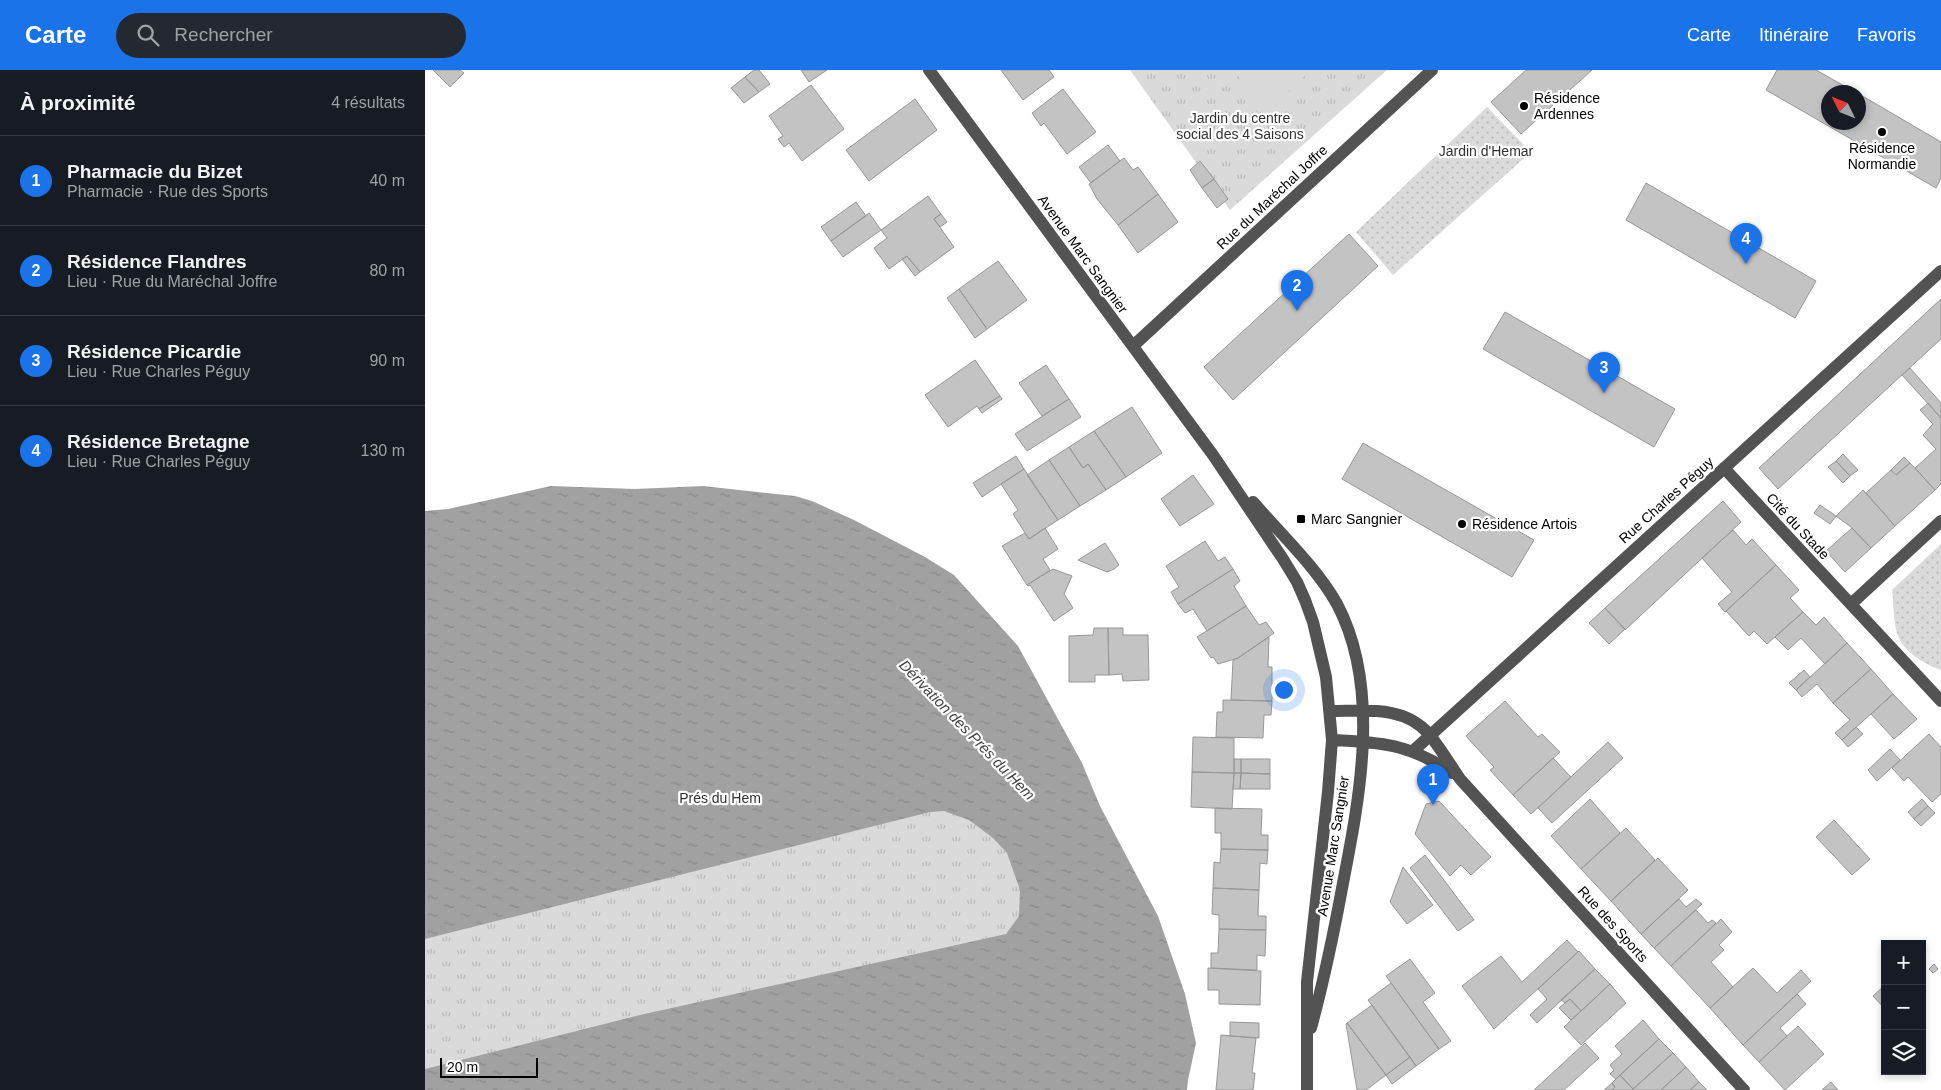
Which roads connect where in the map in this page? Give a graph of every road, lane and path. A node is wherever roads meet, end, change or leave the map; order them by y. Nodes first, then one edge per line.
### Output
1 (929, 70) edge
2 (1432, 70) edge
3 (1941, 271) edge
4 (1133, 346) junction
5 (1213, 455) junction
6 (1724, 468) junction
7 (1941, 521) edge
8 (1851, 604) junction
9 (1941, 701) edge
10 (1331, 711) junction
11 (1363, 711) junction
12 (1430, 735) junction
13 (1331, 740) junction
14 (1363, 741) junction
15 (1413, 751) junction
16 (1460, 779) junction
17 (1306, 1047) junction
18 (1307, 1090) edge
19 (1744, 1090) edge

1 - 4 street, Avenue Marc Sangnier
2 - 4 street, Rue du Maréchal Joffre
3 - 6 street, Rue Charles Péguy
4 - 5 street, Avenue Marc Sangnier
5 - 10 street, Avenue Marc Sangnier
5 - 11 street, Avenue Marc Sangnier
6 - 8 street, Cité du Stade
6 - 12 street, Rue Charles Péguy
7 - 8 street
8 - 9 street, Cité du Stade
10 - 11 street, Rue des Sports
10 - 13 street, Avenue Marc Sangnier
11 - 12 street, Rue des Sports
11 - 14 street, Avenue Marc Sangnier
12 - 15 street, Rue Charles Péguy
12 - 16 street, Rue des Sports
13 - 14 street, Rue des Sports
13 - 17 street, Avenue Marc Sangnier
14 - 15 street, Rue des Sports
14 - 17 street, Avenue Marc Sangnier
15 - 16 street, Rue des Sports
16 - 19 street, Rue des Sports
17 - 18 street, Avenue Marc Sangnier

